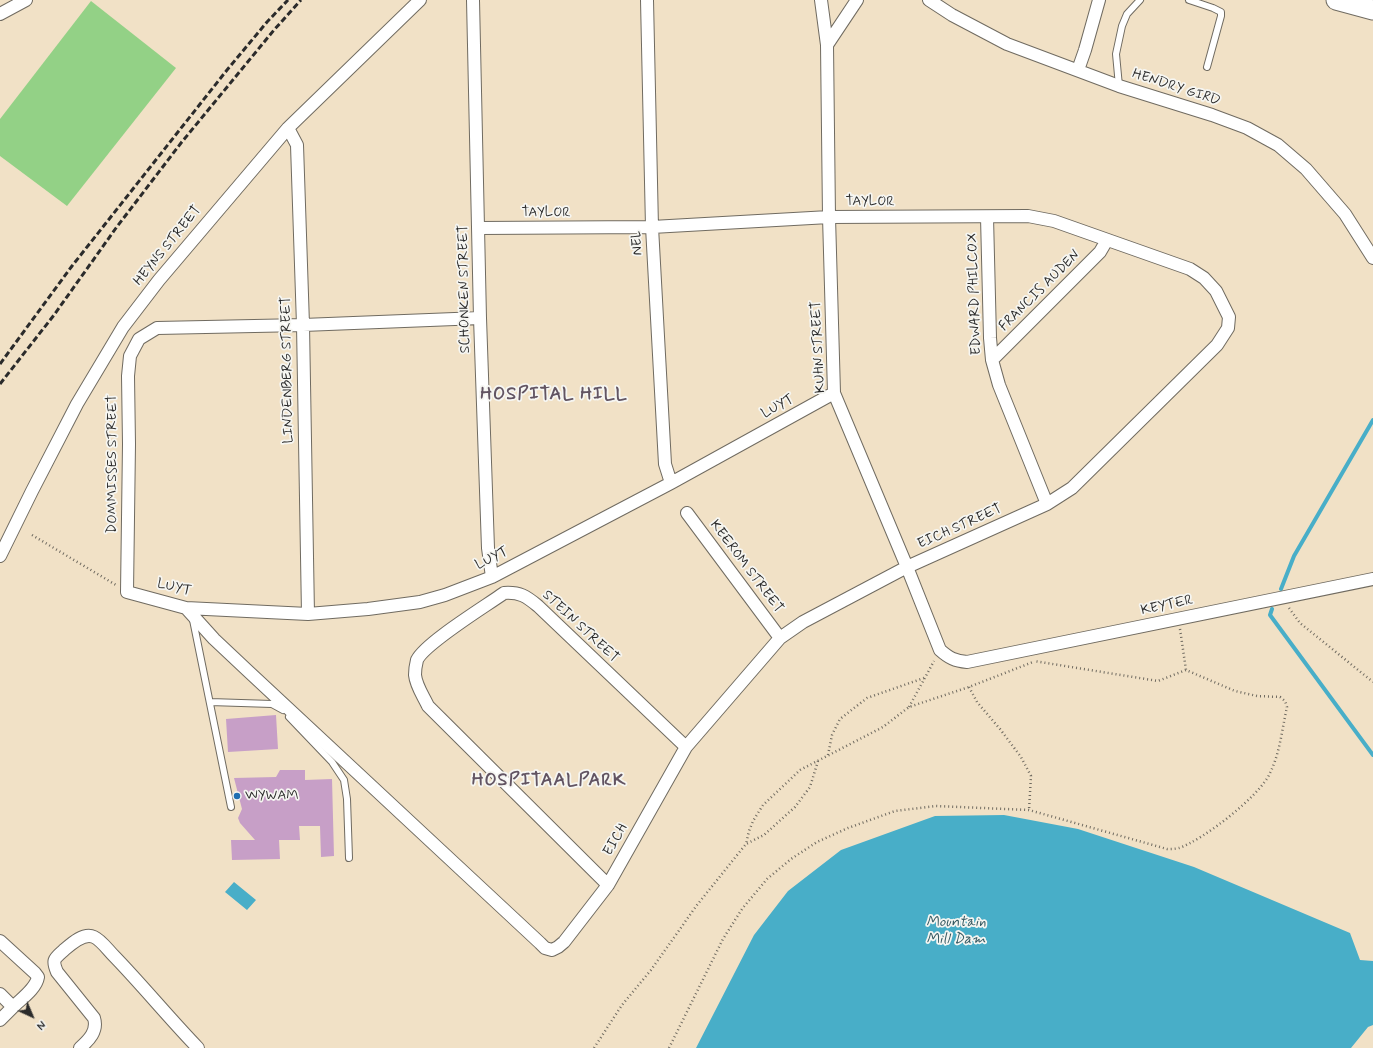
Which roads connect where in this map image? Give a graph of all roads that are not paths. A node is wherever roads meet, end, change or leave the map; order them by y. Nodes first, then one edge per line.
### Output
1 (26, 0) edge
2 (420, 0) edge
3 (473, 0) edge
4 (647, 0) edge
5 (822, 0) edge
6 (857, 0) edge
7 (929, 0) edge
8 (1099, 0) edge
9 (1140, 0) edge
10 (1189, 0) edge
11 (1336, 0) edge
12 (1373, 10) edge
13 (2, 13) edge
14 (827, 45) junction
15 (1207, 67) dead end
16 (1078, 70) junction
17 (1119, 86) junction
18 (288, 128) junction
19 (828, 217) junction
20 (987, 217) junction
21 (652, 227) junction
22 (478, 228) junction
23 (1107, 240) junction
24 (1373, 258) edge
25 (1229, 316) joint
26 (480, 318) junction
27 (302, 325) junction
28 (992, 360) junction
29 (834, 393) junction
30 (671, 483) junction
31 (1047, 504) junction
32 (687, 513) dead end
33 (0, 556) edge
34 (907, 567) junction
35 (492, 577) junction
36 (1373, 579) edge
37 (127, 592) joint
38 (189, 611) junction
39 (308, 614) junction
40 (780, 638) junction
41 (967, 662) joint
42 (210, 702) junction
43 (686, 748) junction
44 (231, 807) dead end
45 (349, 858) dead end
46 (608, 885) junction
47 (0, 941) edge
48 (0, 994) edge
49 (12, 1007) junction
50 (0, 1020) edge
51 (86, 1046) edge
52 (198, 1048) edge

1 - 13 street
2 - 18 street, HEYNS STREET
3 - 22 street, SCHONKEN STREET
4 - 21 street, NEL
5 - 14 street, KUHN STREET
6 - 14 street
7 - 16 street, HENDRY GIRD
8 - 16 street
9 - 17 lane
10 - 15 lane
11 - 12 main road
14 - 19 street, KUHN STREET
16 - 17 street, HENDRY GIRD
17 - 24 street, HENDRY GIRD
18 - 27 street, LINDENBERG STREET
18 - 33 street, HEYNS STREET
19 - 20 street, TAYLOR
19 - 21 street, TAYLOR
19 - 29 street, KUHN STREET
20 - 23 street, TAYLOR
20 - 28 street, EDWARD PHILCOX
21 - 22 street, TAYLOR
21 - 30 street, NEL
22 - 26 street, SCHONKEN STREET
23 - 25 street, TAYLOR
23 - 28 street, FRANCIS AUDEN
25 - 31 street, EICH STREET
26 - 27 street
26 - 35 street, SCHONKEN STREET
27 - 37 street, DOMMISSES STREET
27 - 39 street, LINDENBERG STREET
28 - 31 street, EDWARD PHILCOX
29 - 30 street, LUYT
29 - 34 street, KUHN STREET
30 - 35 street, LUYT
31 - 34 street, EICH STREET
32 - 40 street, KEEROM STREET
34 - 40 street, EICH STREET
34 - 41 street, KUHN STREET
35 - 39 street, LUYT
36 - 41 street, KEYTER
37 - 38 street, LUYT
38 - 39 street, LUYT
38 - 42 lane
38 - 46 street, EICH
40 - 43 street, EICH STREET
42 - 44 lane
42 - 45 lane
43 - 46 street, EICH
43 - 46 street, STEIN STREET
47 - 49 street
48 - 49 street
49 - 50 street
51 - 52 street

